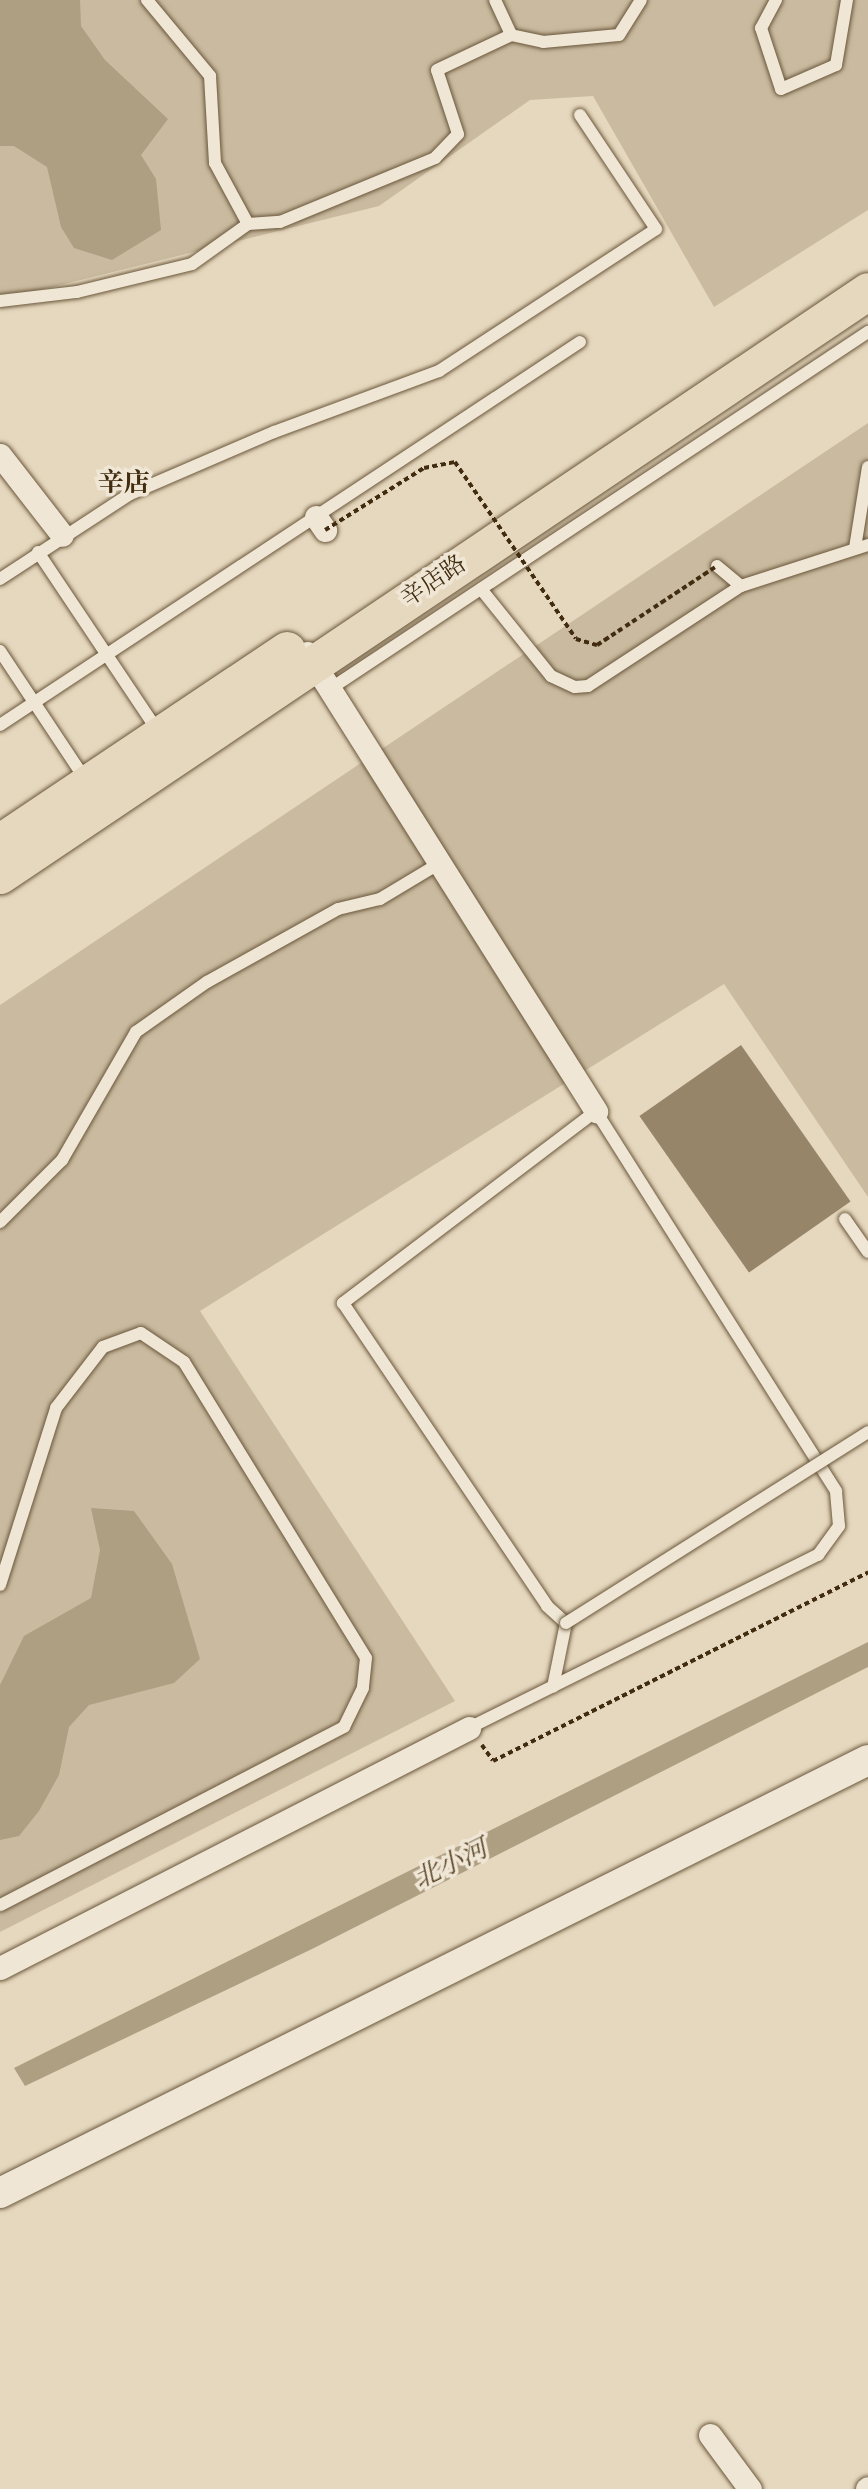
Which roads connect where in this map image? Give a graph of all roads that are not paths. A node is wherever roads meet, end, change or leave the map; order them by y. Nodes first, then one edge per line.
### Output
1 (147, 0) edge
2 (495, 0) edge
3 (640, 0) edge
4 (776, 0) edge
5 (847, 0) edge
6 (511, 35) junction
7 (580, 115) dead end
8 (248, 224) junction
9 (868, 263) edge
10 (868, 291) edge
11 (0, 301) edge
12 (868, 332) edge
13 (580, 342) dead end
14 (0, 455) edge
15 (868, 467) edge
16 (62, 534) junction
17 (862, 546) edge
18 (38, 552) junction
19 (717, 566) road end
20 (0, 579) edge
21 (741, 586) junction
22 (481, 589) junction
23 (0, 651) edge
24 (107, 654) junction
25 (314, 665) junction
26 (34, 703) junction
27 (0, 725) edge
28 (161, 734) junction
29 (88, 783) junction
30 (0, 842) edge
31 (440, 863) junction
32 (0, 875) edge
33 (596, 1111) junction
34 (845, 1219) dead end
35 (0, 1222) edge
36 (868, 1252) edge
37 (868, 1432) edge
38 (0, 1585) edge
39 (566, 1623) junction
40 (553, 1687) junction
41 (469, 1728) joint
42 (868, 1760) edge
43 (0, 1905) edge
44 (0, 1968) edge
45 (0, 2193) edge
46 (710, 2435) dead end
47 (751, 2489) edge

1 - 8 lane
2 - 6 lane
3 - 6 lane
4 - 5 lane
6 - 8 lane
7 - 16 lane
8 - 11 lane
9 - 25 main road, 辛店路
10 - 25 main road, 辛店路
12 - 22 lane
13 - 24 lane
14 - 16 street
15 - 17 lane
16 - 18 lane
17 - 21 lane
18 - 20 lane
18 - 24 lane
19 - 21 lane
21 - 22 lane
22 - 25 lane
23 - 26 lane
24 - 26 lane
24 - 28 lane
25 - 28 main road, 辛店路
25 - 31 street
25 - 32 main road, 辛店路
26 - 27 lane
26 - 29 lane
28 - 29 main road, 辛店路
29 - 30 main road, 辛店路
31 - 33 street
31 - 35 lane
33 - 39 lane
33 - 40 lane
34 - 36 lane
37 - 39 lane, bridge
38 - 43 lane
39 - 40 lane
40 - 41 lane
41 - 44 street
42 - 45 street
46 - 47 street

